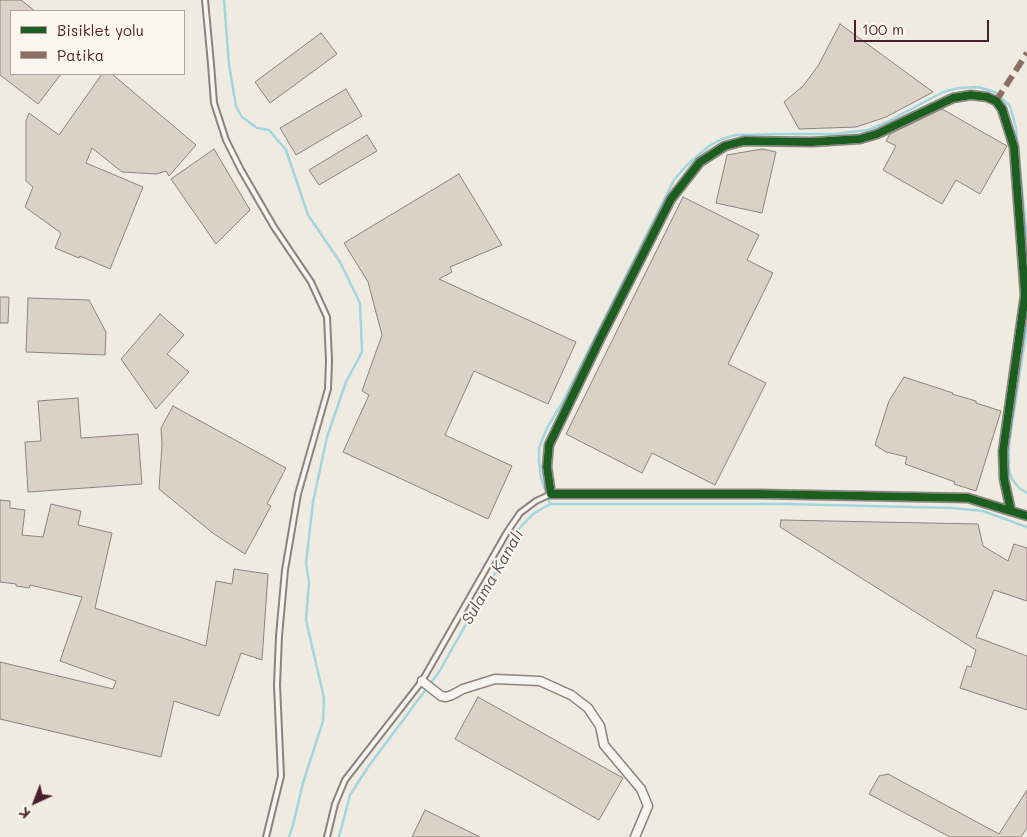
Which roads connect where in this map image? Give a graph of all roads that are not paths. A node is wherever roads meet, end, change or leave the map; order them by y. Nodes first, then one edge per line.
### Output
1 (205, 0) edge
2 (551, 494) junction
3 (1011, 511) junction
4 (1027, 516) edge
5 (422, 681) junction
6 (266, 837) edge
7 (327, 837) edge
8 (635, 837) edge

1 - 6 lane
2 - 3 street
2 - 3 street
2 - 5 lane
3 - 4 street
5 - 7 lane
5 - 8 street

